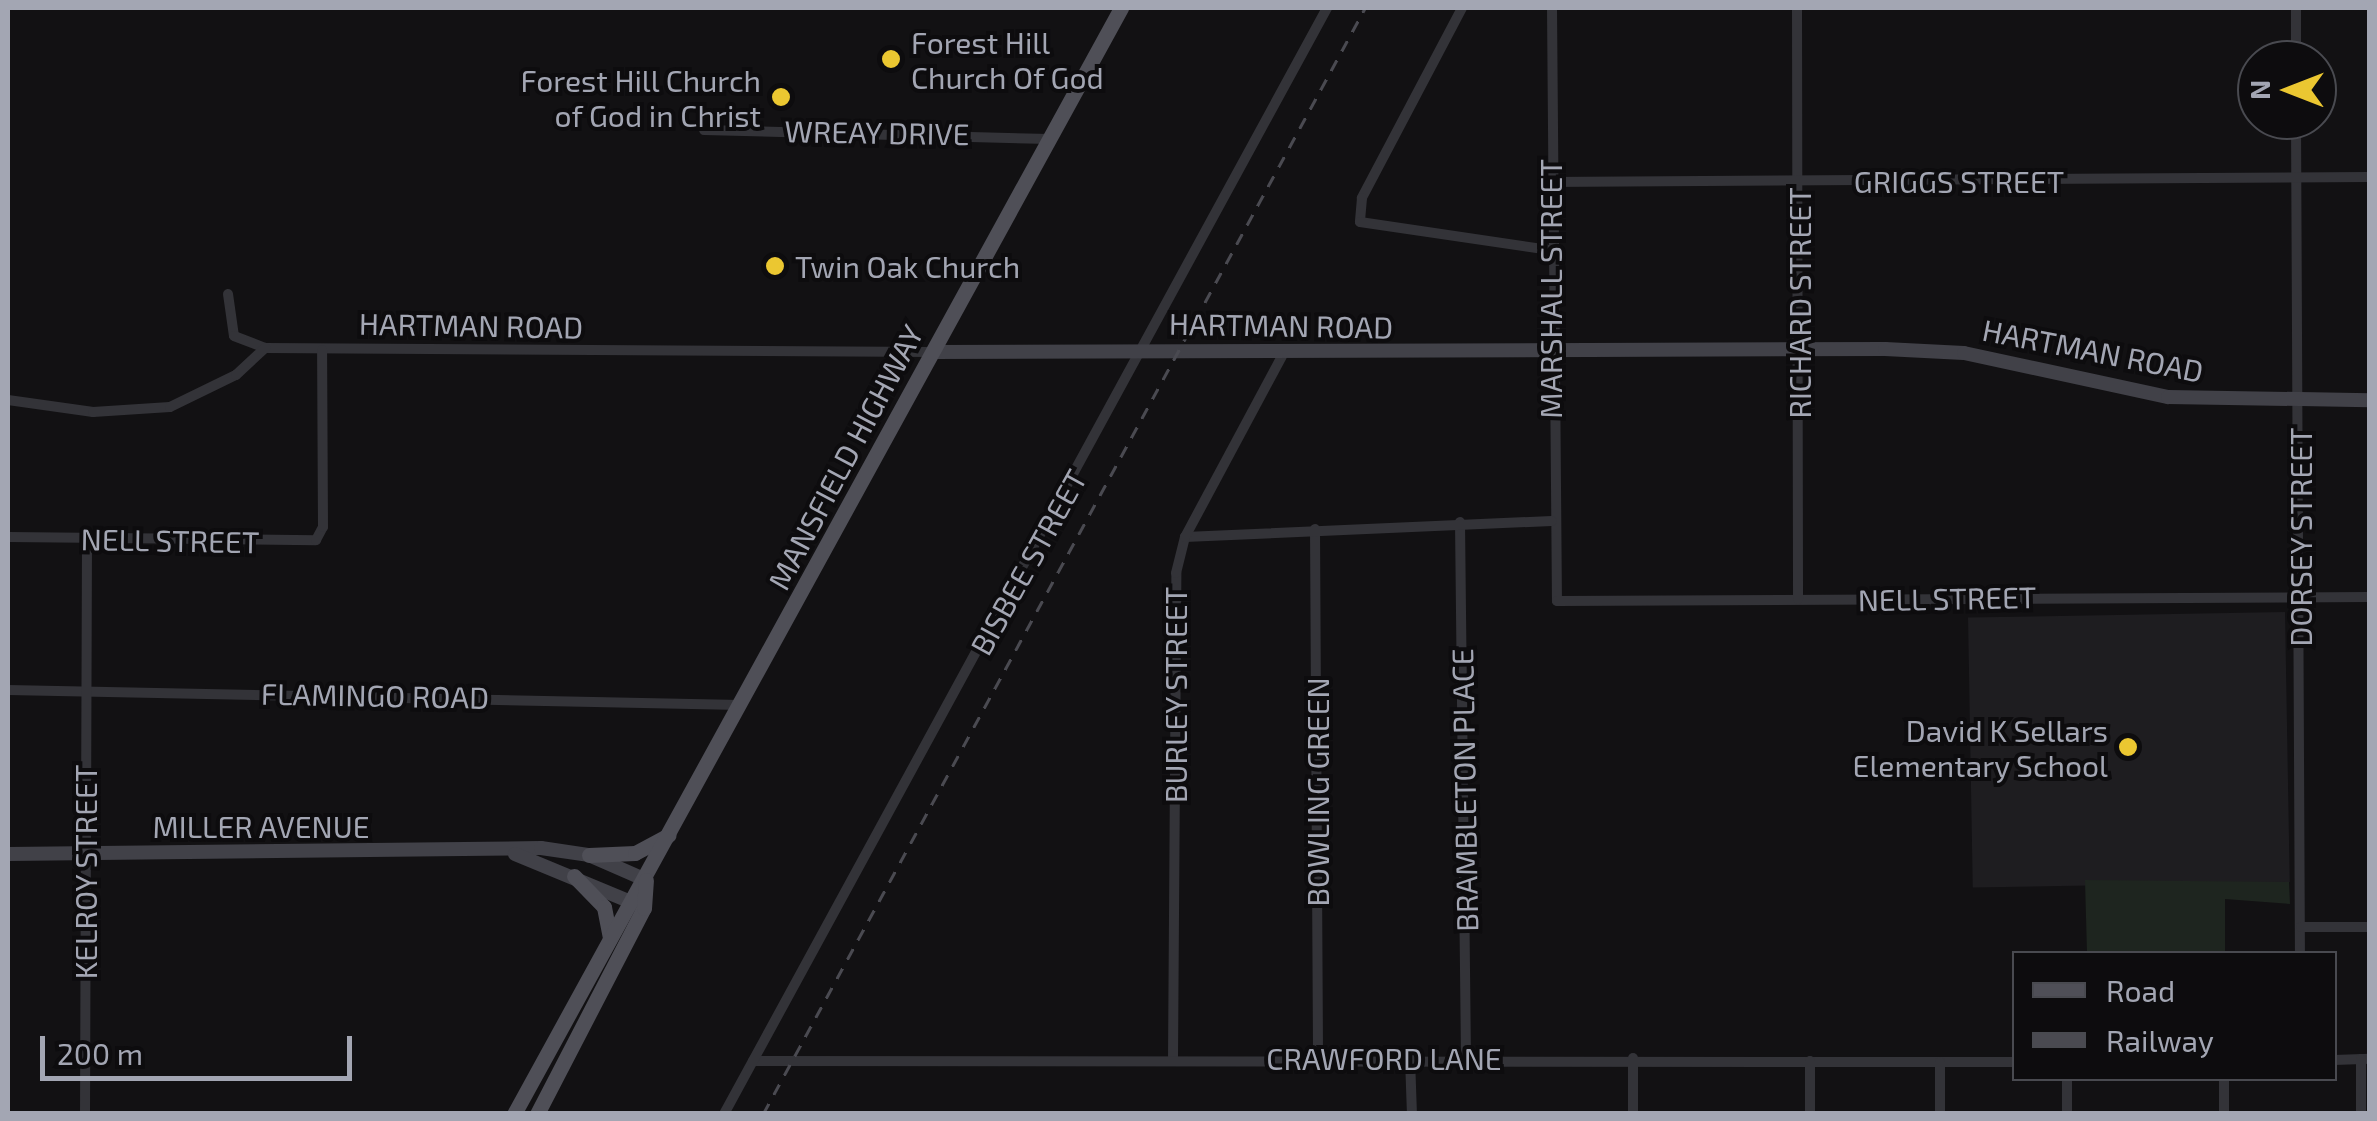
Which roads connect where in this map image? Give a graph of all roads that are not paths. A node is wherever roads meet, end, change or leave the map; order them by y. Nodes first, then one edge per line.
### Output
1 (1121, 8) edge
2 (1328, 8) edge
3 (1462, 8) edge
4 (1552, 8) edge
5 (1797, 8) edge
6 (2296, 8) edge
7 (2296, 40) edge
8 (704, 130) dead end
9 (1050, 139) junction
10 (2296, 140) edge
11 (2296, 178) junction
12 (2370, 178) edge
13 (1548, 182) junction
14 (1799, 182) junction
15 (1549, 250) junction
16 (228, 294) dead end
17 (265, 348) junction
18 (322, 350) junction
19 (1145, 350) junction
20 (1549, 350) junction
21 (932, 352) junction
22 (1799, 353) junction
23 (1282, 356) junction
24 (8, 400) edge
25 (2370, 400) edge
26 (2301, 402) junction
27 (1552, 521) junction
28 (1460, 522) junction
29 (1315, 528) junction
30 (8, 537) edge
31 (1184, 537) junction
32 (87, 538) junction
33 (1553, 571) joint
34 (2300, 596) junction
35 (2370, 597) edge
36 (1798, 599) junction
37 (8, 690) edge
38 (85, 691) junction
39 (742, 706) junction
40 (672, 833) junction
41 (8, 854) edge
42 (85, 854) junction
43 (515, 854) junction
44 (589, 854) junction
45 (574, 876) junction
46 (646, 880) junction
47 (637, 904) junction
48 (2301, 927) junction
49 (2370, 927) edge
50 (610, 937) junction
51 (2300, 951) edge
52 (1318, 1056) junction
53 (1410, 1058) junction
54 (1466, 1058) junction
55 (1633, 1058) junction
56 (1173, 1059) junction
57 (2365, 1059) edge
58 (753, 1060) junction
59 (2337, 1060) edge
60 (1810, 1061) junction
61 (1940, 1062) junction
62 (2012, 1062) edge
63 (2067, 1081) edge
64 (2224, 1081) edge
65 (85, 1114) edge
66 (514, 1114) edge
67 (537, 1114) edge
68 (724, 1114) edge
69 (1412, 1114) edge
70 (1633, 1114) edge
71 (1810, 1114) edge
72 (1940, 1114) edge
73 (2067, 1114) edge
74 (2224, 1114) edge
75 (2361, 1114) edge

1 - 9 main road, MANSFIELD HIGHWAY
2 - 19 street, BISBEE STREET
3 - 15 street
4 - 13 street, MARSHALL STREET
5 - 14 street, RICHARD STREET
6 - 7 street
8 - 9 street, WREAY DRIVE
9 - 21 main road, MANSFIELD HIGHWAY
10 - 11 street, DORSEY STREET
11 - 12 street, GRIGGS STREET
11 - 14 street, GRIGGS STREET
11 - 26 street, DORSEY STREET
13 - 14 street, GRIGGS STREET
13 - 15 street, MARSHALL STREET
14 - 22 street, RICHARD STREET
15 - 20 street, MARSHALL STREET
16 - 17 street
17 - 18 street, HARTMAN ROAD
17 - 24 street
18 - 21 street, HARTMAN ROAD
18 - 32 street, NELL STREET
19 - 21 street, HARTMAN ROAD
19 - 23 street, HARTMAN ROAD
19 - 58 street, BISBEE STREET
20 - 22 street, HARTMAN ROAD
20 - 23 street, HARTMAN ROAD
20 - 27 street, MARSHALL STREET
21 - 39 main road, MANSFIELD HIGHWAY
22 - 26 street, HARTMAN ROAD
22 - 36 street, RICHARD STREET
23 - 31 street, BURLEY STREET
25 - 26 street, HARTMAN ROAD
26 - 34 street, DORSEY STREET
27 - 28 street
27 - 33 street, MARSHALL STREET
28 - 29 street
28 - 54 street, BRAMBLETON PLACE
29 - 31 street
29 - 52 street, BOWLING GREEN
30 - 32 street, NELL STREET
31 - 56 street, BURLEY STREET
32 - 38 street, KELROY STREET
33 - 36 street, NELL STREET
34 - 35 street, NELL STREET
34 - 36 street, NELL STREET
34 - 48 street, DORSEY STREET
37 - 38 street, FLAMINGO ROAD
38 - 39 street, FLAMINGO ROAD
38 - 42 street, KELROY STREET
39 - 40 main road, MANSFIELD HIGHWAY
40 - 44 main road
40 - 46 main road, MANSFIELD HIGHWAY
41 - 42 street, MILLER AVENUE
42 - 43 street, MILLER AVENUE
42 - 65 street, KELROY STREET
43 - 44 street, MILLER AVENUE
43 - 45 street, MILLER AVENUE
44 - 46 street, MILLER AVENUE
45 - 47 street, MILLER AVENUE
45 - 50 main road
46 - 47 main road, MANSFIELD HIGHWAY
47 - 50 main road, MANSFIELD HIGHWAY
47 - 67 main road, MANSFIELD HIGHWAY
48 - 49 street
48 - 51 street, DORSEY STREET
50 - 66 main road, MANSFIELD HIGHWAY
52 - 53 street, CRAWFORD LANE
52 - 56 street, CRAWFORD LANE
53 - 54 street, CRAWFORD LANE
53 - 69 street
54 - 55 street, CRAWFORD LANE
55 - 60 street, CRAWFORD LANE
55 - 70 street
56 - 58 street, CRAWFORD LANE
57 - 59 street
57 - 75 street
58 - 68 street, BISBEE STREET
60 - 61 street, CRAWFORD LANE
60 - 71 street
61 - 62 street, CRAWFORD LANE
61 - 72 street
63 - 73 street
64 - 74 street

